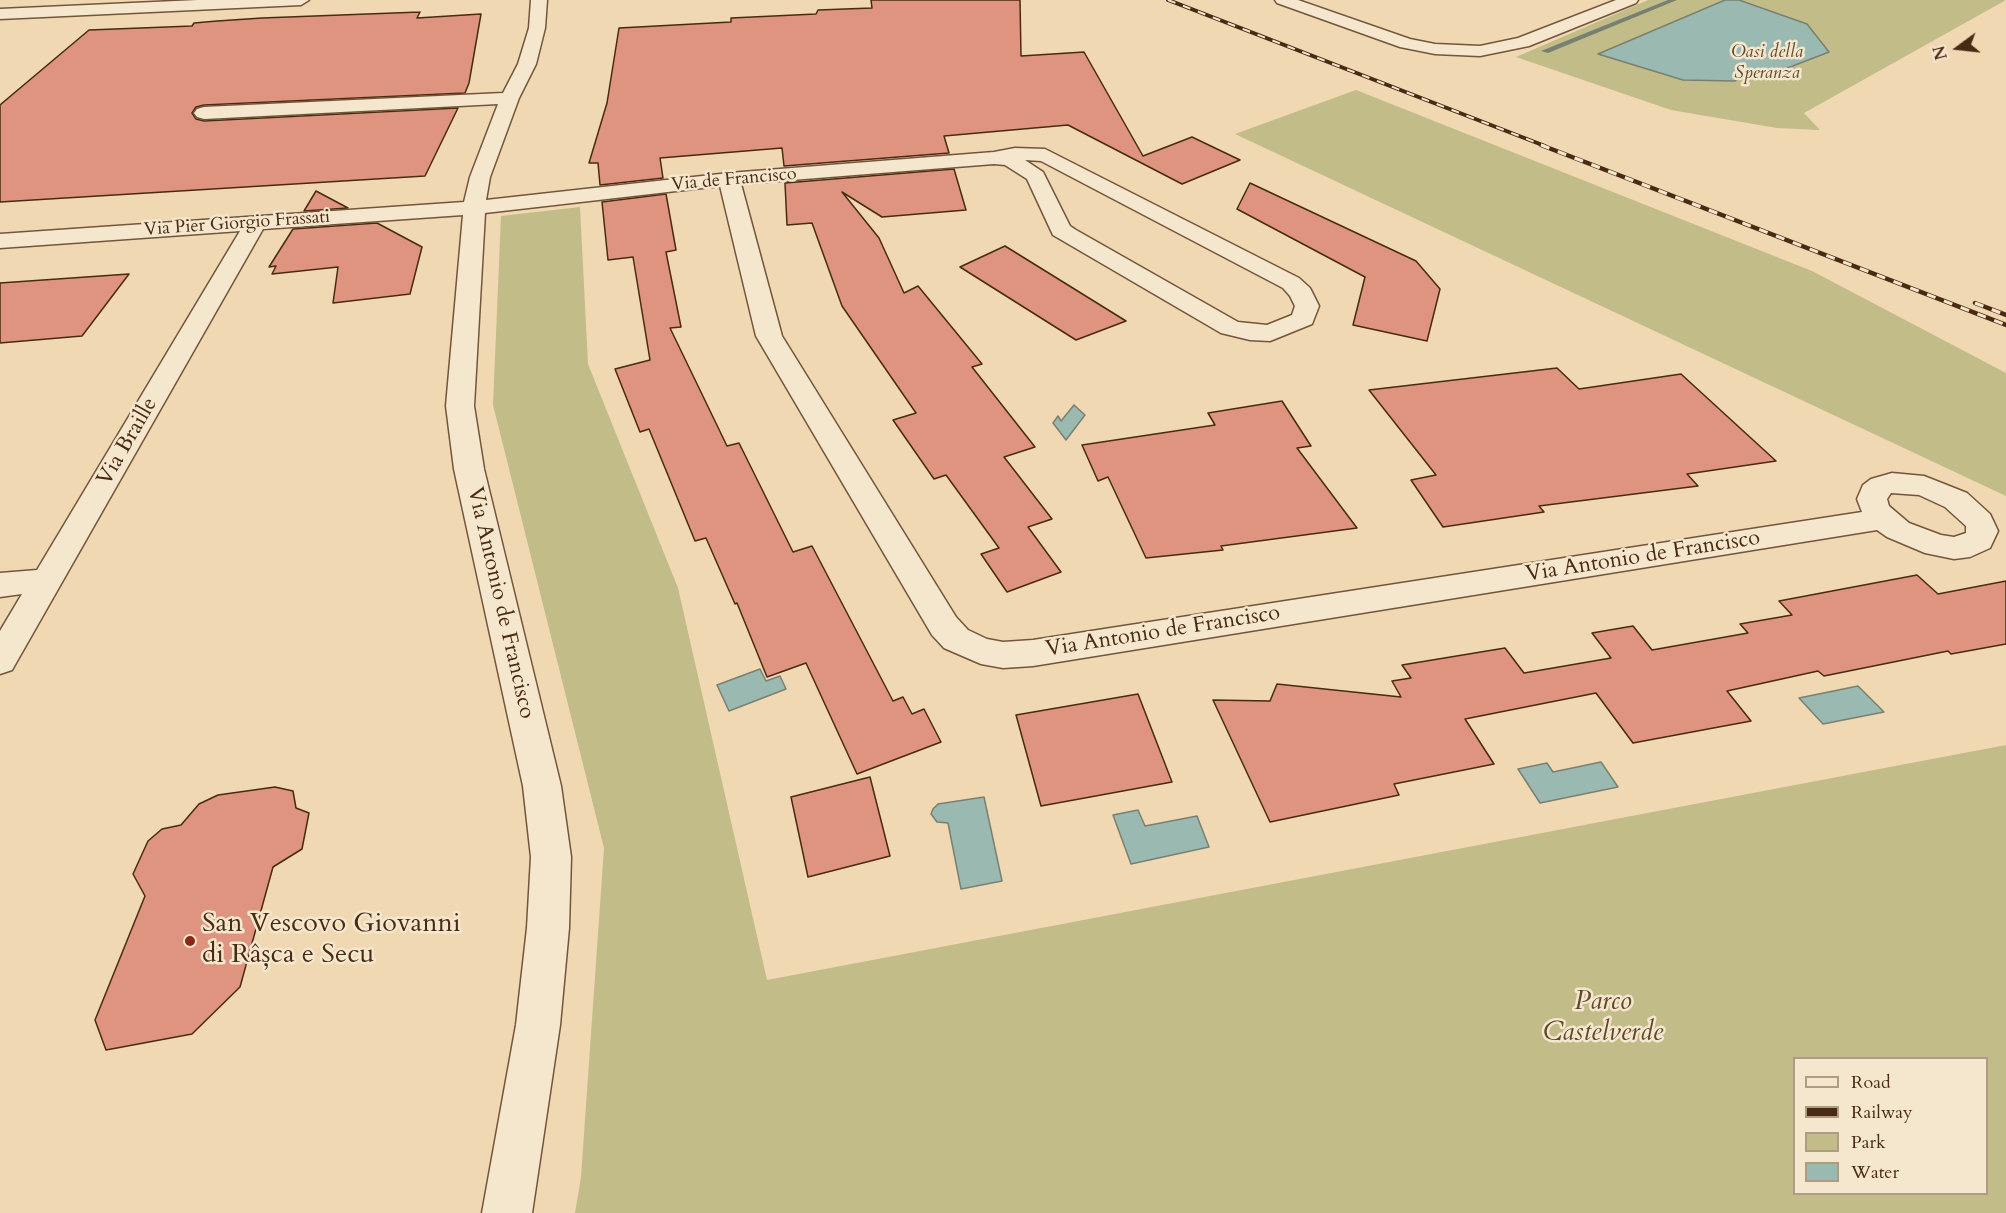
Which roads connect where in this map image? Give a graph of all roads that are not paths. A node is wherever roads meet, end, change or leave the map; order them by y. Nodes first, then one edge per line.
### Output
1 (301, 0) edge
2 (539, 0) edge
3 (1283, 0) edge
4 (1630, 0) edge
5 (0, 14) edge
6 (510, 98) junction
7 (204, 113) dead end
8 (994, 158) junction
9 (729, 179) junction
10 (474, 208) junction
11 (256, 223) junction
12 (0, 240) edge
13 (1883, 519) dead end
14 (47, 580) junction
15 (0, 585) edge
16 (0, 661) edge
17 (507, 1213) edge

1 - 5 street
2 - 6 street, Via Antonio de Francisco
3 - 4 street
6 - 7 street
6 - 10 street, Via Antonio de Francisco
8 - 8 street, Via de Francisco
8 - 9 street, Via de Francisco
9 - 10 street, Via de Francisco
9 - 13 street, Via Antonio de Francisco
10 - 11 street, Via Pier Giorgio Frassati
10 - 17 street, Via Antonio de Francisco
11 - 12 street, Via Pier Giorgio Frassati
11 - 14 street, Via Braille
14 - 15 street
14 - 16 street, Via Braille

